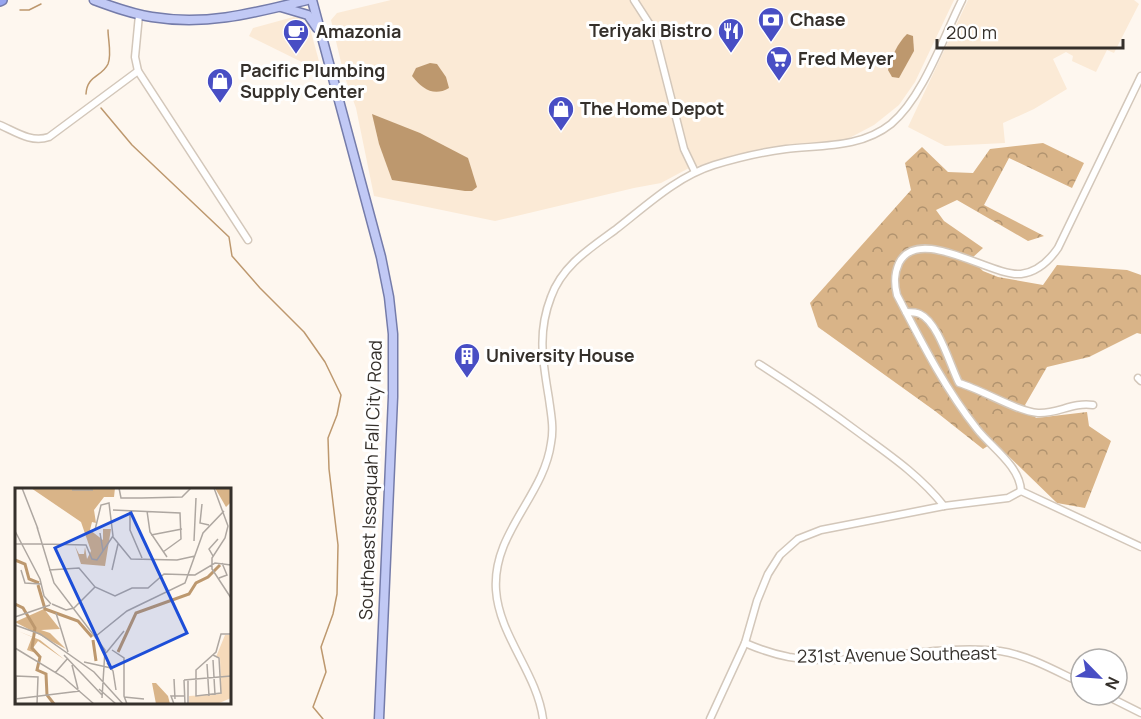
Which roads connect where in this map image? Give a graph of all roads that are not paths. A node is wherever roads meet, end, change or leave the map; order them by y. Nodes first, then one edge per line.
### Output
1 (94, 0) edge
2 (307, 0) edge
3 (312, 0) edge
4 (634, 0) edge
5 (962, 0) edge
6 (280, 6) junction
7 (139, 15) junction
8 (324, 42) junction
9 (138, 71) junction
10 (1141, 76) edge
11 (0, 125) edge
12 (695, 172) junction
13 (248, 240) dead end
14 (906, 312) junction
15 (759, 364) dead end
16 (1093, 405) dead end
17 (1022, 491) junction
18 (944, 506) junction
19 (1141, 547) edge
20 (745, 643) junction
21 (1069, 678) edge
22 (379, 719) edge
23 (543, 719) edge
24 (710, 719) edge

1 - 7 main road
2 - 6 main road
3 - 8 main road, Southeast Issaquah Fall City Road
4 - 12 street
5 - 12 street
6 - 7 main road
6 - 8 main road
7 - 9 street
8 - 22 main road, Southeast Issaquah Fall City Road
9 - 11 street
9 - 13 street
10 - 14 street
12 - 23 street
14 - 16 street
14 - 17 street
15 - 18 street
17 - 18 street
17 - 19 street
18 - 20 street
20 - 21 street, 231st Avenue Southeast
20 - 24 street

